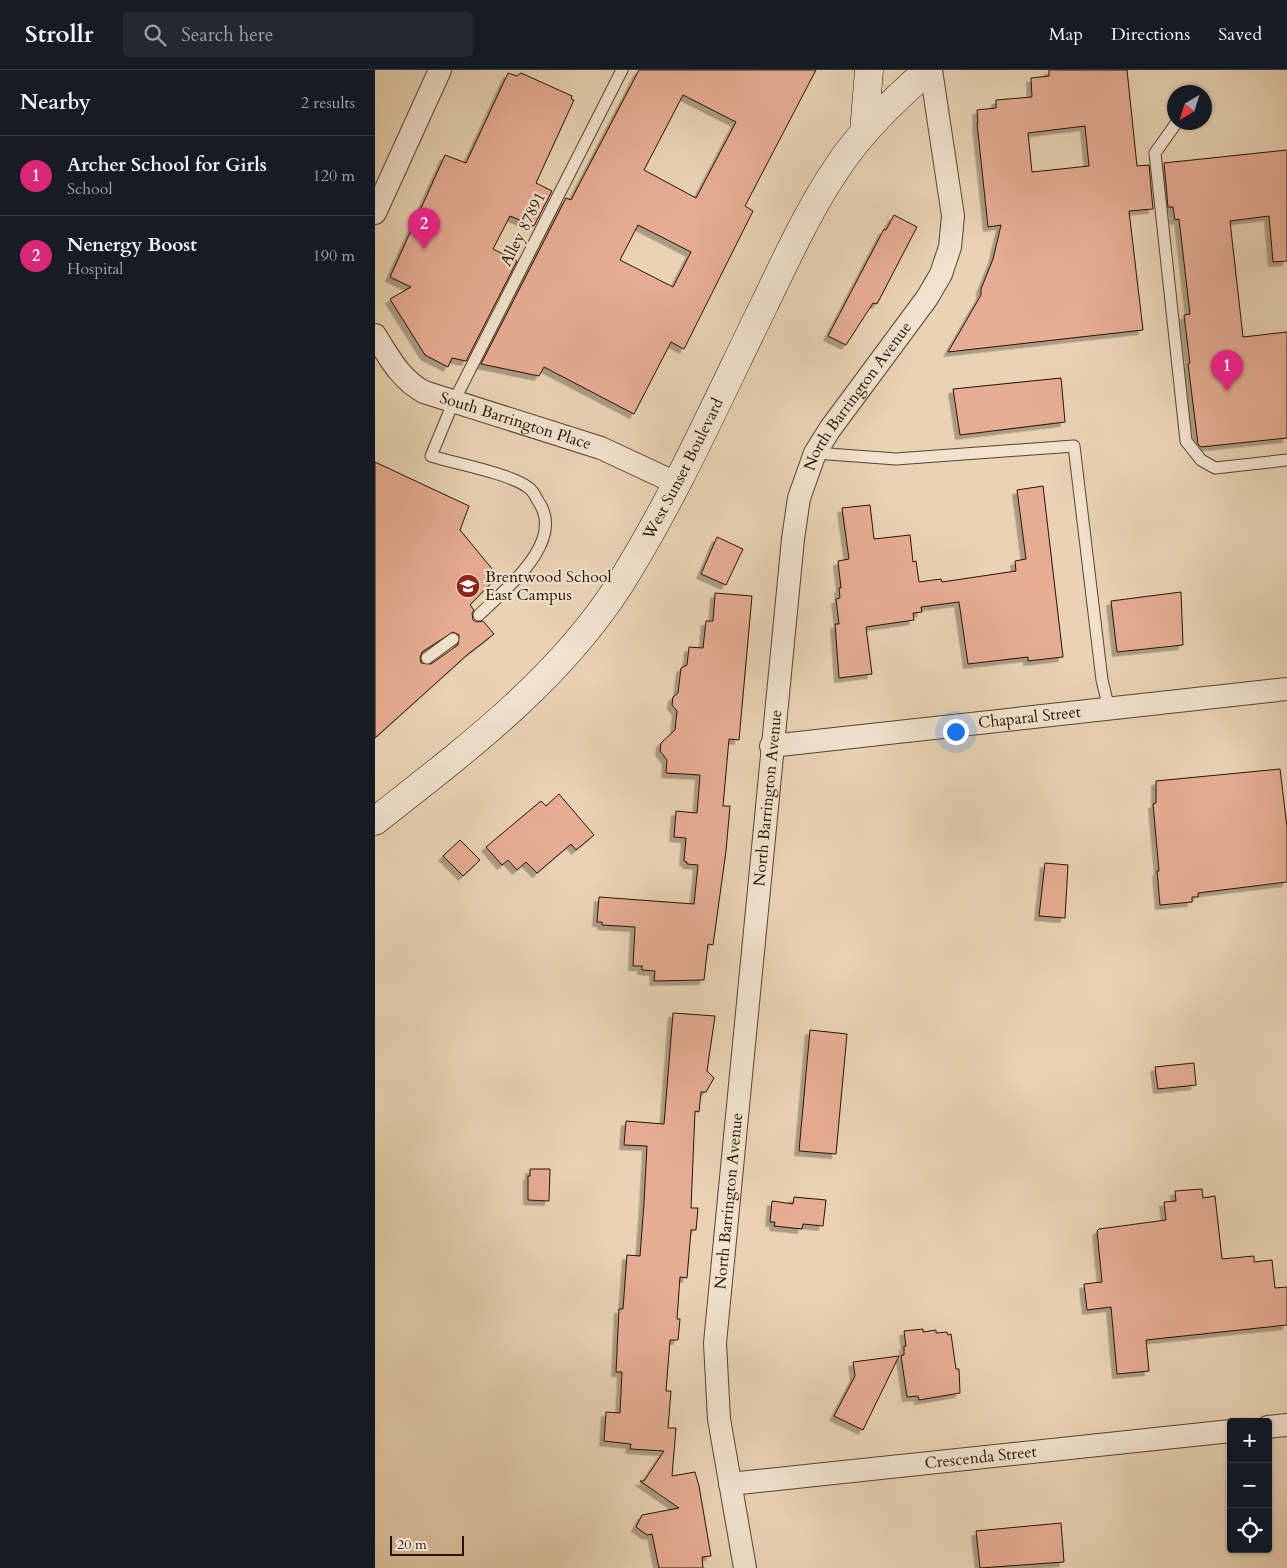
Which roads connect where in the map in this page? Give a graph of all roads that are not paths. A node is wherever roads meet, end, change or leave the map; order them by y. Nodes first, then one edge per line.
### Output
1 (439, 70) edge
2 (622, 70) edge
3 (869, 70) edge
4 (930, 70) edge
5 (1171, 130) edge
6 (865, 132) junction
7 (375, 213) edge
8 (375, 335) edge
9 (453, 403) junction
10 (815, 453) junction
11 (1287, 460) edge
12 (676, 483) junction
13 (479, 615) dead end
14 (453, 639) dead end
15 (427, 658) dead end
16 (1287, 689) edge
17 (1109, 709) junction
18 (771, 746) junction
19 (375, 821) edge
20 (1287, 1425) edge
21 (1272, 1427) edge
22 (1227, 1431) edge
23 (730, 1484) junction
24 (745, 1568) edge

1 - 7 street
2 - 9 lane, Alley 87891
3 - 6 main road
4 - 6 main road, West Sunset Boulevard
4 - 10 street, North Barrington Avenue
5 - 11 lane
6 - 12 main road, West Sunset Boulevard
8 - 9 street, South Barrington Place
9 - 12 street, South Barrington Place
9 - 13 lane, Alley 87891
10 - 17 lane
10 - 18 street, North Barrington Avenue
12 - 19 main road, West Sunset Boulevard
14 - 15 lane
16 - 17 street, Chaparal Street
17 - 18 street, Chaparal Street
18 - 23 street, North Barrington Avenue
20 - 21 street
22 - 23 street, Crescenda Street
23 - 24 street, North Barrington Avenue

